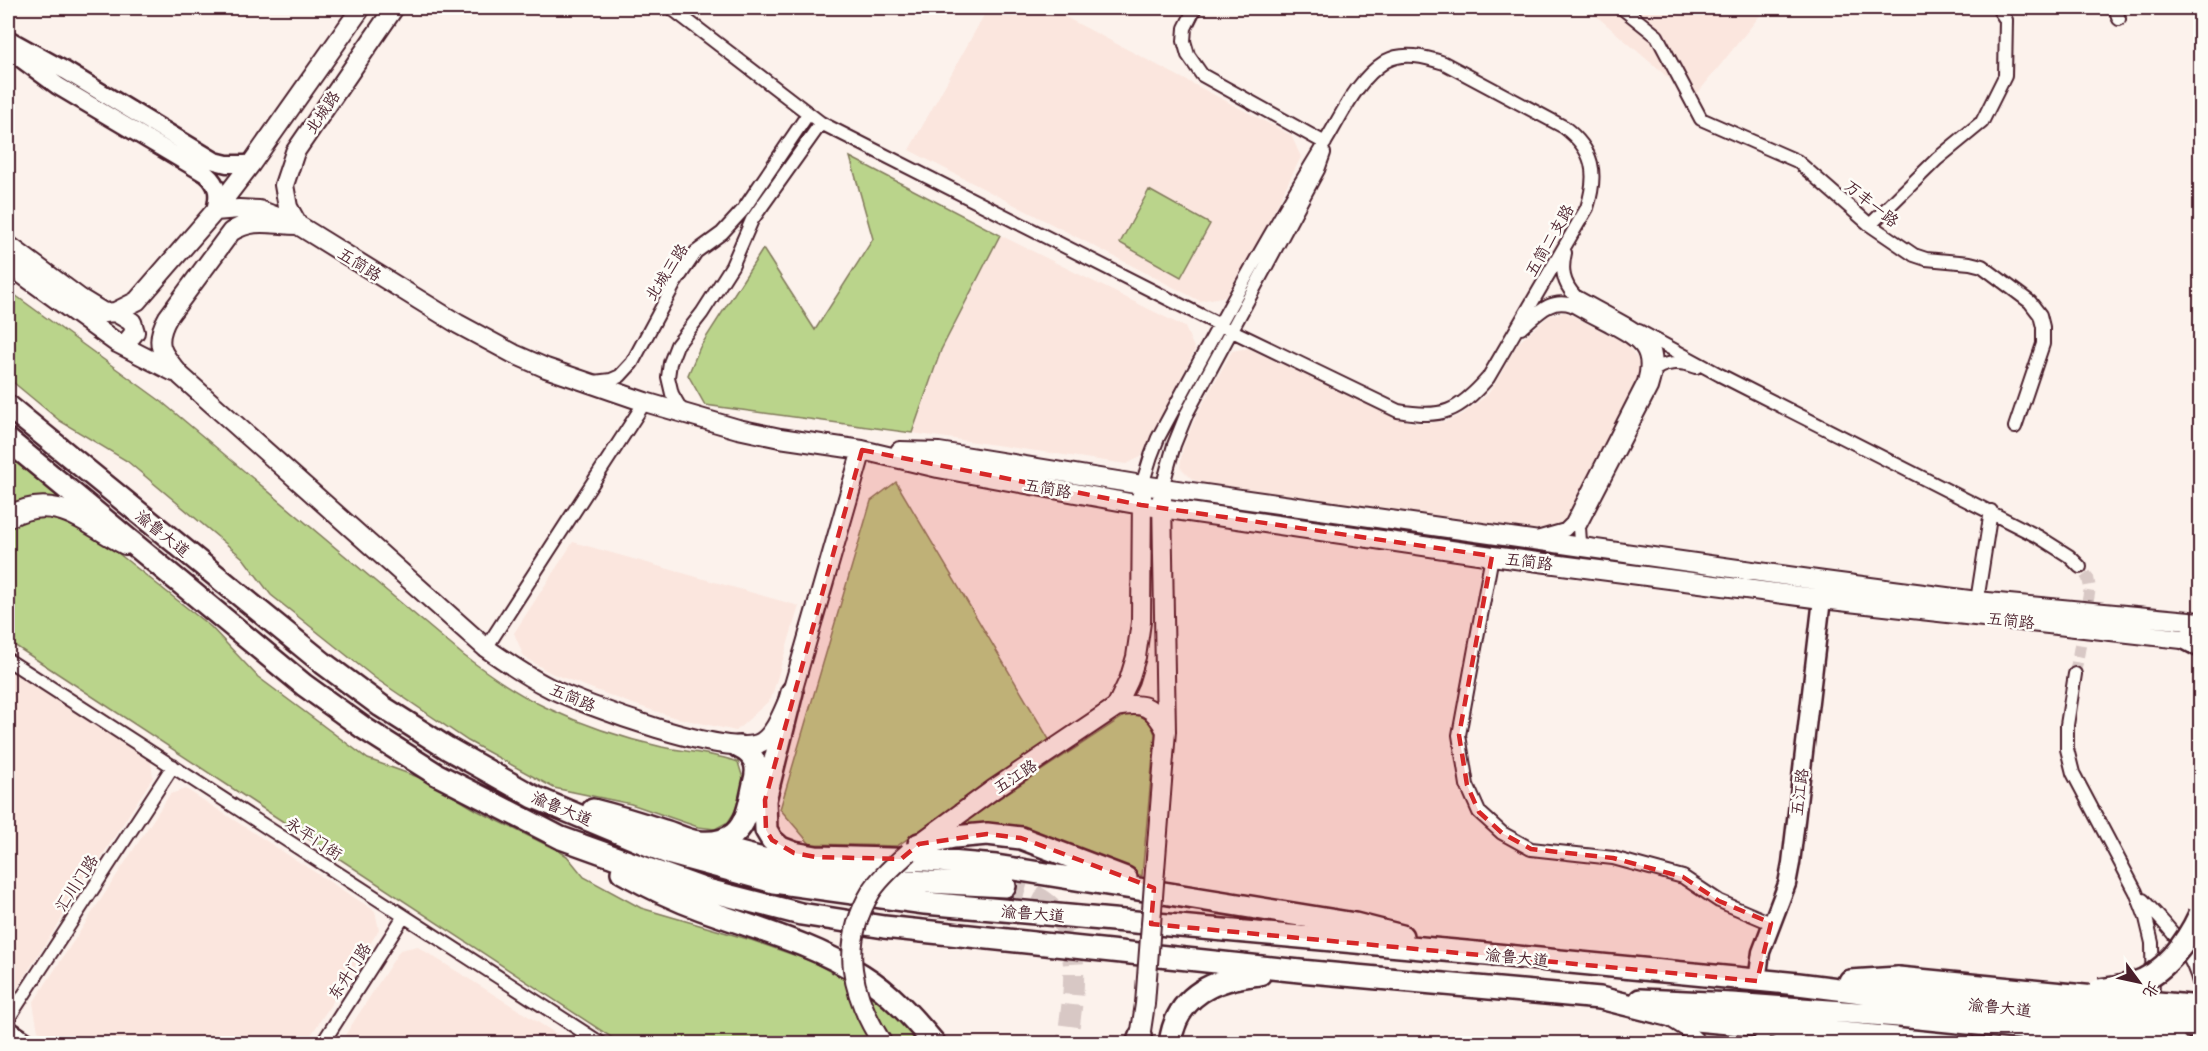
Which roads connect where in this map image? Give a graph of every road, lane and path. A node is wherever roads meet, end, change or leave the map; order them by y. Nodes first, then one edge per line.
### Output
1 (361, 8) edge
2 (394, 8) edge
3 (671, 8) edge
4 (1195, 8) edge
5 (1622, 8) edge
6 (1998, 8) edge
7 (8, 39) edge
8 (8, 50) edge
9 (808, 114) junction
10 (821, 123) junction
11 (1325, 143) junction
12 (251, 164) junction
13 (215, 211) junction
14 (298, 225) junction
15 (1870, 225) junction
16 (1570, 238) junction
17 (8, 245) edge
18 (8, 264) edge
19 (115, 312) junction
20 (1225, 328) junction
21 (1639, 331) junction
22 (1513, 334) junction
23 (117, 343) junction
24 (1656, 367) junction
25 (1720, 375) junction
26 (181, 376) junction
27 (593, 382) junction
28 (1644, 382) junction
29 (645, 402) junction
30 (8, 406) edge
31 (683, 413) junction
32 (2015, 427) dead end
33 (8, 440) edge
34 (862, 450) junction
35 (1142, 485) junction
36 (1162, 488) junction
37 (1141, 504) junction
38 (1162, 507) junction
39 (1990, 511) junction
40 (8, 517) edge
41 (1525, 541) junction
42 (1589, 550) junction
43 (1492, 556) junction
44 (152, 559) junction
45 (2080, 567) tunnel mouth
46 (1822, 599) junction
47 (1977, 601) junction
48 (2200, 622) edge
49 (2196, 642) edge
50 (486, 648) junction
51 (8, 660) edge
52 (2075, 674) tunnel mouth
53 (792, 692) junction
54 (1116, 707) junction
55 (1166, 731) junction
56 (739, 747) junction
57 (172, 766) junction
58 (534, 797) junction
59 (561, 838) junction
60 (697, 842) junction
61 (914, 848) junction
62 (1005, 886) tunnel mouth
63 (2136, 892) junction
64 (1177, 896) junction
65 (2200, 914) edge
66 (404, 916) junction
67 (1771, 923) junction
68 (1466, 952) junction
69 (1300, 971) junction
70 (1756, 981) junction
71 (2200, 986) edge
72 (2069, 994) junction
73 (1900, 997) junction
74 (1600, 998) junction
75 (2200, 1007) edge
76 (1660, 1015) junction
77 (8, 1019) edge
78 (2200, 1025) edge
79 (8, 1029) edge
80 (1764, 1035) edge
81 (1139, 1041) edge
82 (1956, 1043) edge
83 (30, 1044) edge
84 (322, 1044) edge
85 (602, 1044) edge
86 (883, 1044) edge
87 (935, 1044) edge
88 (1170, 1044) edge
89 (1702, 1044) edge
90 (1793, 1044) edge
91 (2150, 1044) edge
92 (2176, 1044) edge
93 (2195, 1044) edge

1 - 12 main road, 北城路
2 - 14 main road, 北城路
3 - 9 street
4 - 11 street
5 - 15 street, 万丰一路
6 - 15 street
7 - 12 street
8 - 13 street
9 - 10 street
9 - 27 street, 北城三路
10 - 20 street
10 - 31 street
11 - 16 street, 五简二支路
11 - 20 street, 五简二支路
12 - 13 main road, 北城路
13 - 14 main road, 五简路
13 - 19 main road
14 - 26 main road, 五简路
14 - 27 main road, 五简路
15 - 32 street, 万丰一路
16 - 21 street
16 - 22 street, 五简二支路
17 - 19 main road
18 - 23 main road, 五简路
19 - 23 main road
20 - 22 street, 五简二支路
20 - 35 street, 五简二支路
20 - 36 street, 五简二支路
21 - 24 street
21 - 25 street
22 - 28 street
23 - 26 main road, 五简路
24 - 25 street
24 - 28 street
24 - 42 street
25 - 39 street
26 - 50 main road, 五简路
27 - 29 main road, 五简路
28 - 41 street
29 - 31 main road, 五简路
29 - 50 street
30 - 58 highway, 渝鲁大道
31 - 34 main road, 五简路
33 - 44 highway, 渝鲁大道
34 - 35 main road, 五简路
34 - 37 main road, 五简路
34 - 53 main road
35 - 36 main road, 五简路
35 - 37 main road
36 - 38 main road
36 - 41 main road, 五简路
37 - 38 main road, 五简路
37 - 54 main road
38 - 43 main road, 五简路
38 - 55 main road
39 - 45 street
39 - 47 street
40 - 44 main road
41 - 42 main road, 五简路
42 - 47 main road, 五简路
43 - 46 main road, 五简路
43 - 67 street
44 - 59 highway, 渝鲁大道
46 - 49 main road, 五简路
46 - 67 street, 五江路
47 - 48 main road, 五简路
50 - 56 main road, 五简路
51 - 57 street, 永平门街
52 - 63 street
53 - 56 main road
53 - 64 highway
54 - 55 main road
54 - 61 main road, 五江路
55 - 81 main road, bridge
56 - 60 highway
57 - 66 street, 永平门街
57 - 77 street, 汇川门路
58 - 60 highway
58 - 68 highway, 渝鲁大道
59 - 69 highway, 渝鲁大道
59 - 87 highway
60 - 62 highway
61 - 64 highway
61 - 86 main road, 五江路, bridge
63 - 71 street
63 - 91 street
64 - 68 highway
65 - 72 highway, bridge
66 - 84 street, 东升门路
66 - 85 street, 永平门街
67 - 70 street, 五江路
68 - 70 highway, 渝鲁大道
69 - 74 highway, 渝鲁大道
69 - 88 highway
70 - 73 highway, 渝鲁大道
72 - 73 highway, bridge
72 - 75 highway, bridge
73 - 74 highway
73 - 78 highway, 渝鲁大道, bridge
73 - 92 highway, bridge
74 - 76 highway, 渝鲁大道
76 - 80 highway, 渝鲁大道
76 - 89 street
78 - 93 street
79 - 83 street
80 - 82 highway, 渝鲁大道
80 - 90 street

